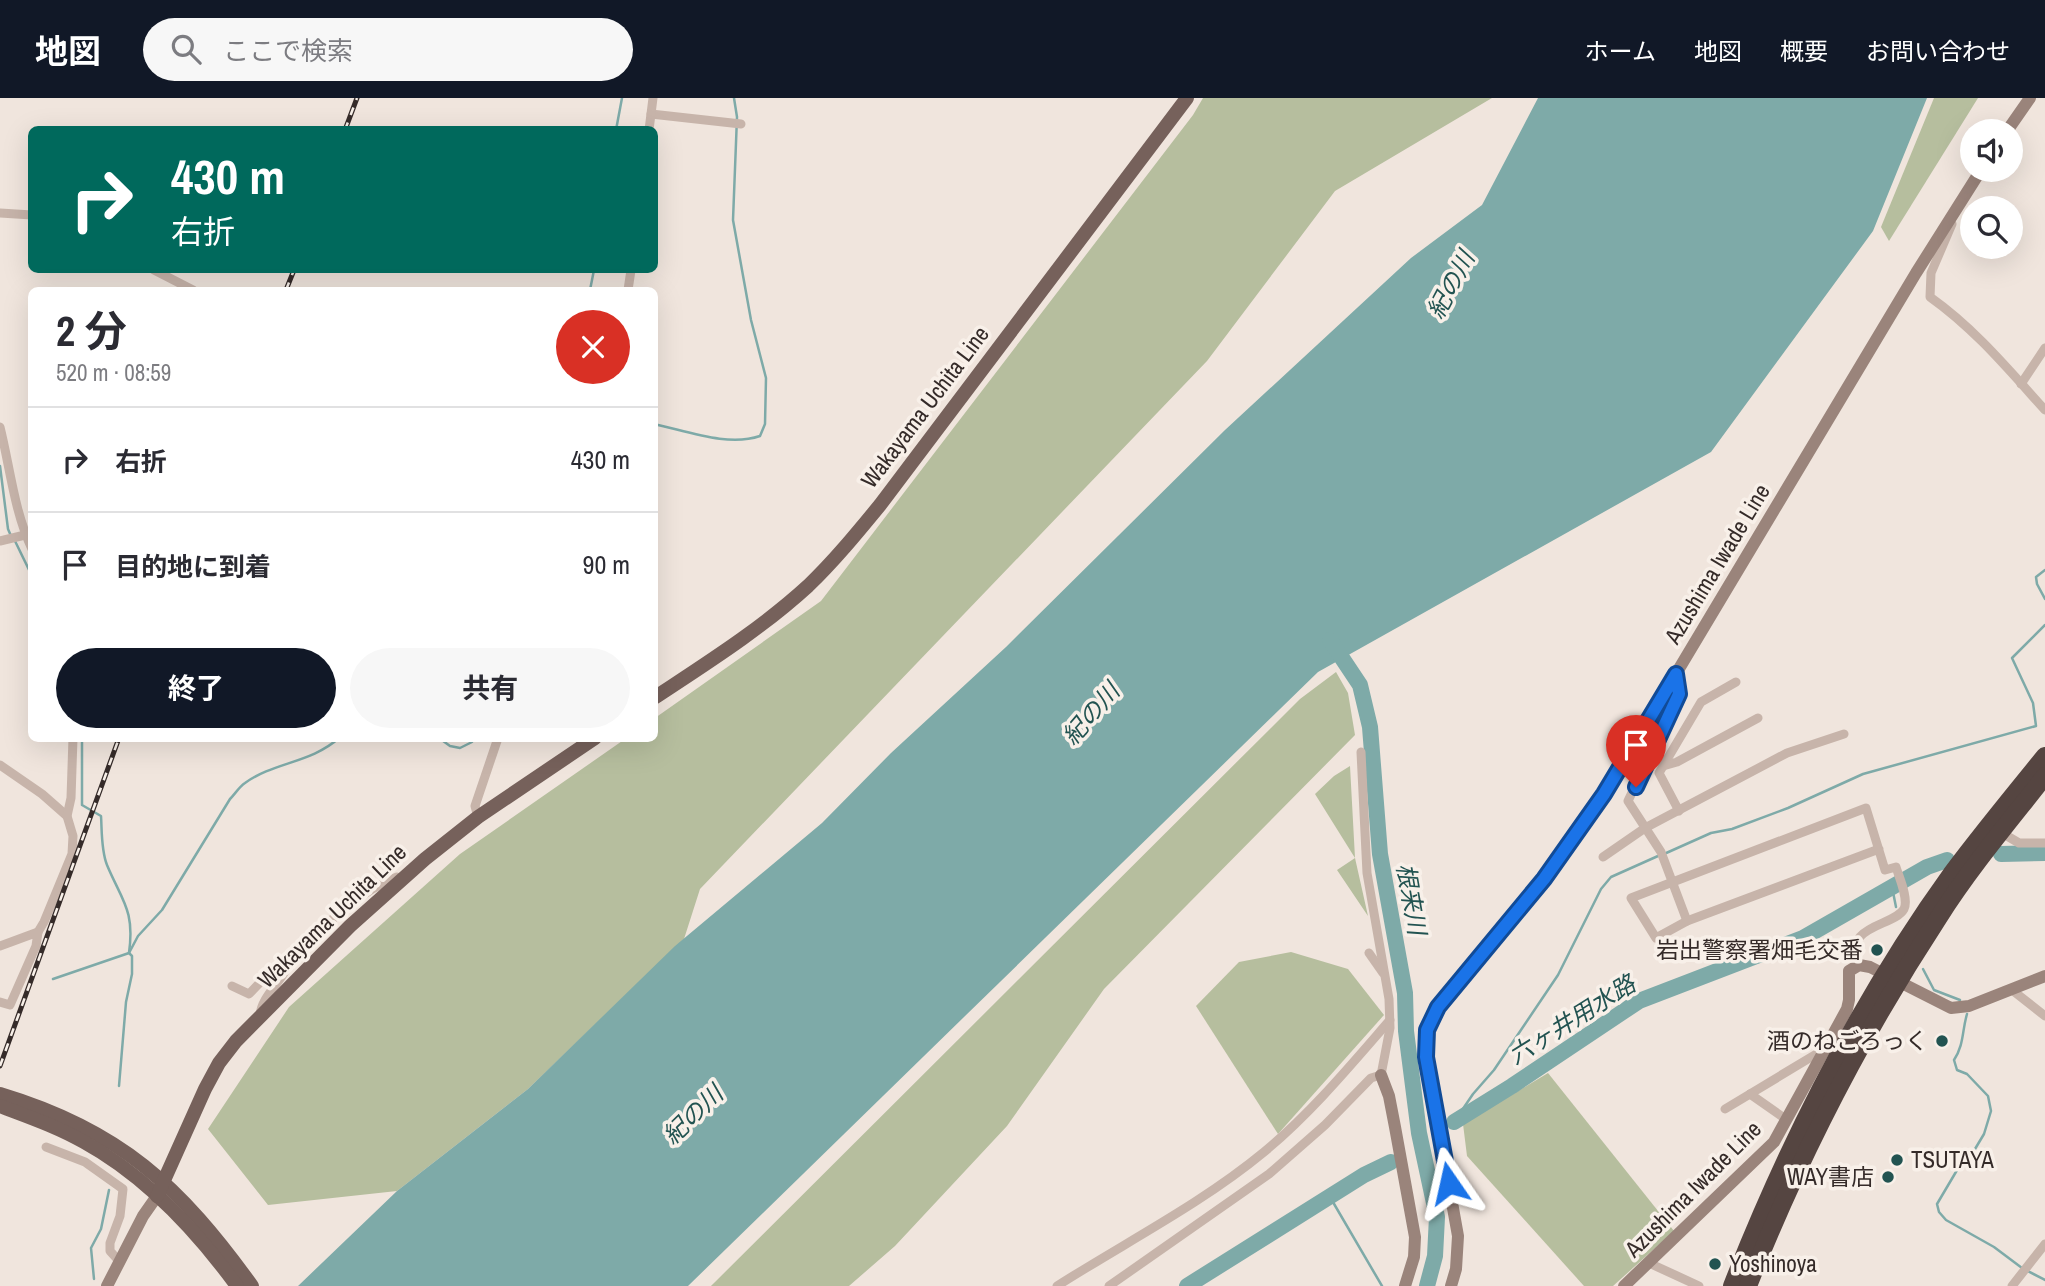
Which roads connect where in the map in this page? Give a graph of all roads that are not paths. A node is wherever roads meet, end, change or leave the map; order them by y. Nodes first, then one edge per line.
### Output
1 (653, 98) edge
2 (1187, 98) edge
3 (2030, 98) edge
4 (651, 114) junction
5 (2015, 119) edge
6 (741, 124) dead end
7 (650, 126) edge
8 (1960, 204) edge
9 (1960, 206) edge
10 (0, 213) edge
11 (28, 214) edge
12 (160, 273) edge
13 (187, 287) edge
14 (2045, 348) edge
15 (2021, 384) junction
16 (2045, 410) edge
17 (1, 432) edge
18 (25, 535) junction
19 (0, 541) edge
20 (28, 541) edge
21 (1676, 674) junction
22 (1736, 681) dead end
23 (658, 695) edge
24 (1758, 718) dead end
25 (1844, 734) dead end
26 (73, 742) edge
27 (497, 742) edge
28 (589, 742) edge
29 (1361, 752) dead end
30 (2045, 756) edge
31 (0, 765) edge
32 (1663, 766) junction
33 (2045, 776) edge
34 (1679, 811) junction
35 (67, 816) junction
36 (478, 817) junction
37 (1645, 828) junction
38 (2001, 833) junction
39 (2045, 843) edge
40 (1879, 849) junction
41 (1603, 857) dead end
42 (402, 880) junction
43 (1671, 882) junction
44 (1687, 921) junction
45 (38, 932) junction
46 (0, 946) edge
47 (1369, 953) dead end
48 (291, 958) junction
49 (1859, 965) junction
50 (1384, 974) junction
51 (2045, 976) edge
52 (1892, 980) junction
53 (232, 986) dead end
54 (2012, 990) junction
55 (0, 1002) edge
56 (2045, 1016) edge
57 (259, 1017) junction
58 (1390, 1020) junction
59 (1825, 1049) junction
60 (1381, 1075) junction
61 (1751, 1094) junction
62 (1, 1098) edge
63 (1725, 1109) dead end
64 (1787, 1120) junction
65 (46, 1147) dead end
66 (164, 1182) junction
67 (157, 1196) junction
68 (2045, 1244) edge
69 (119, 1261) junction
70 (1649, 1263) junction
71 (107, 1286) edge
72 (237, 1286) edge
73 (252, 1286) edge
74 (1056, 1286) edge
75 (1109, 1286) edge
76 (1405, 1286) edge
77 (1451, 1286) edge
78 (1624, 1286) edge
79 (1699, 1286) edge
80 (1732, 1286) edge
81 (1748, 1286) edge
82 (2012, 1286) edge

1 - 4 street
2 - 23 main road, Wakayama Uchita Line
3 - 5 main road
4 - 6 street
4 - 7 street
8 - 21 main road, Azushima Iwade Line
9 - 15 street
10 - 11 street
12 - 13 street
14 - 15 street
15 - 16 street
17 - 18 street
18 - 19 street
18 - 20 street
21 - 37 street
21 - 77 main road, Azushima Iwade Line
22 - 32 street
24 - 32 street
25 - 34 street
26 - 35 street
27 - 36 street
28 - 36 main road, Wakayama Uchita Line
29 - 50 street
30 - 52 highway
31 - 35 street
32 - 34 street
33 - 38 highway
34 - 37 street
35 - 45 street
36 - 42 main road, Wakayama Uchita Line
37 - 41 street
37 - 43 street
38 - 39 street
38 - 52 highway
40 - 43 street
40 - 44 street
40 - 49 street
42 - 48 street
42 - 57 main road, Wakayama Uchita Line
43 - 44 street
43 - 44 street
45 - 46 street
45 - 55 street
47 - 50 street
48 - 53 street
48 - 57 street
49 - 52 main road
49 - 59 main road, Azushima Iwade Line
50 - 58 street
51 - 54 main road
52 - 54 main road
52 - 80 highway
52 - 81 highway
54 - 56 street
57 - 66 main road, Wakayama Uchita Line
58 - 60 street
58 - 74 street
59 - 61 street
59 - 64 main road, Azushima Iwade Line
60 - 75 street
60 - 76 main road
61 - 63 street
61 - 64 street
62 - 66 main road
62 - 67 main road
64 - 70 main road, Azushima Iwade Line
65 - 69 street
66 - 67 main road, Wakayama Uchita Line
66 - 73 main road
67 - 69 main road
67 - 72 main road
68 - 82 street
69 - 71 main road
70 - 78 main road, Azushima Iwade Line
70 - 79 street

